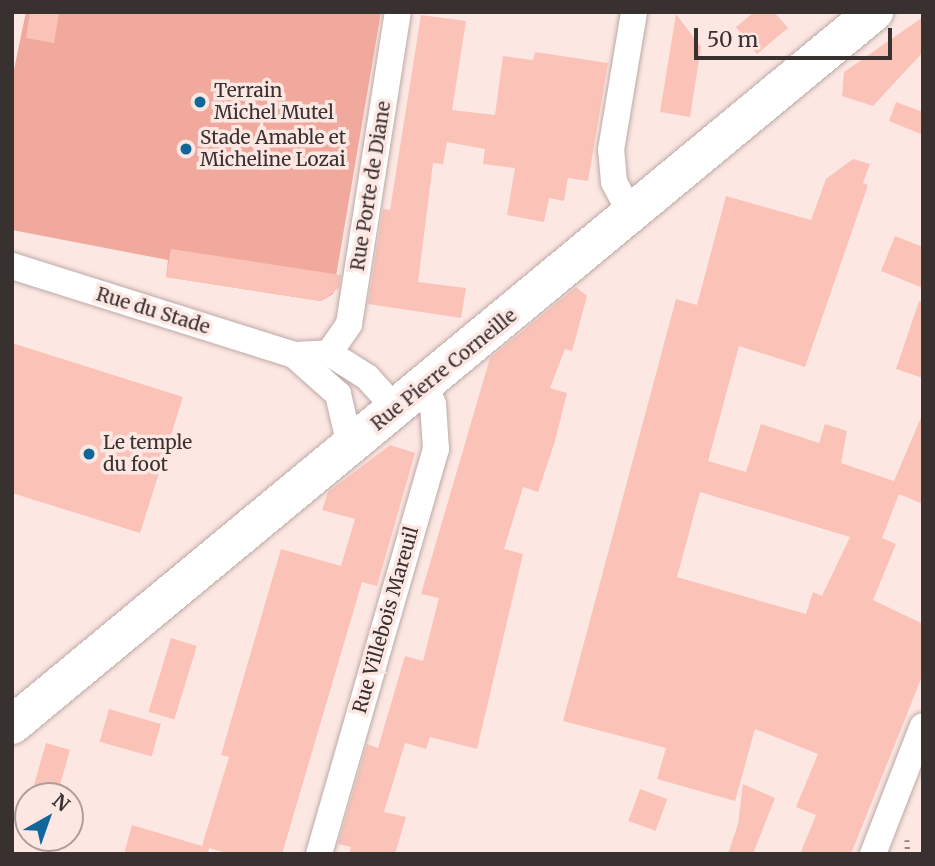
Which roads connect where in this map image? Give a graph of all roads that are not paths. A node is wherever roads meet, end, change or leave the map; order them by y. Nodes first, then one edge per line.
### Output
1 (398, 12) edge
2 (634, 12) edge
3 (874, 12) edge
4 (632, 216) junction
5 (12, 266) edge
6 (329, 353) junction
7 (294, 355) junction
8 (425, 385) junction
9 (396, 409) junction
10 (350, 446) junction
11 (12, 725) edge
12 (923, 726) edge
13 (319, 854) edge
14 (873, 854) edge

1 - 6 street, Rue Porte de Diane
2 - 4 street
3 - 4 street, Rue Pierre Corneille
4 - 8 street, Rue Pierre Corneille
5 - 7 street, Rue du Stade
6 - 7 street, Rue du Stade
6 - 9 street
7 - 10 street, Rue du Stade
8 - 9 street, Rue Pierre Corneille
8 - 13 street, Rue Villebois Mareuil
9 - 10 street, Rue Pierre Corneille
10 - 11 street, Rue Pierre Corneille
12 - 14 street

